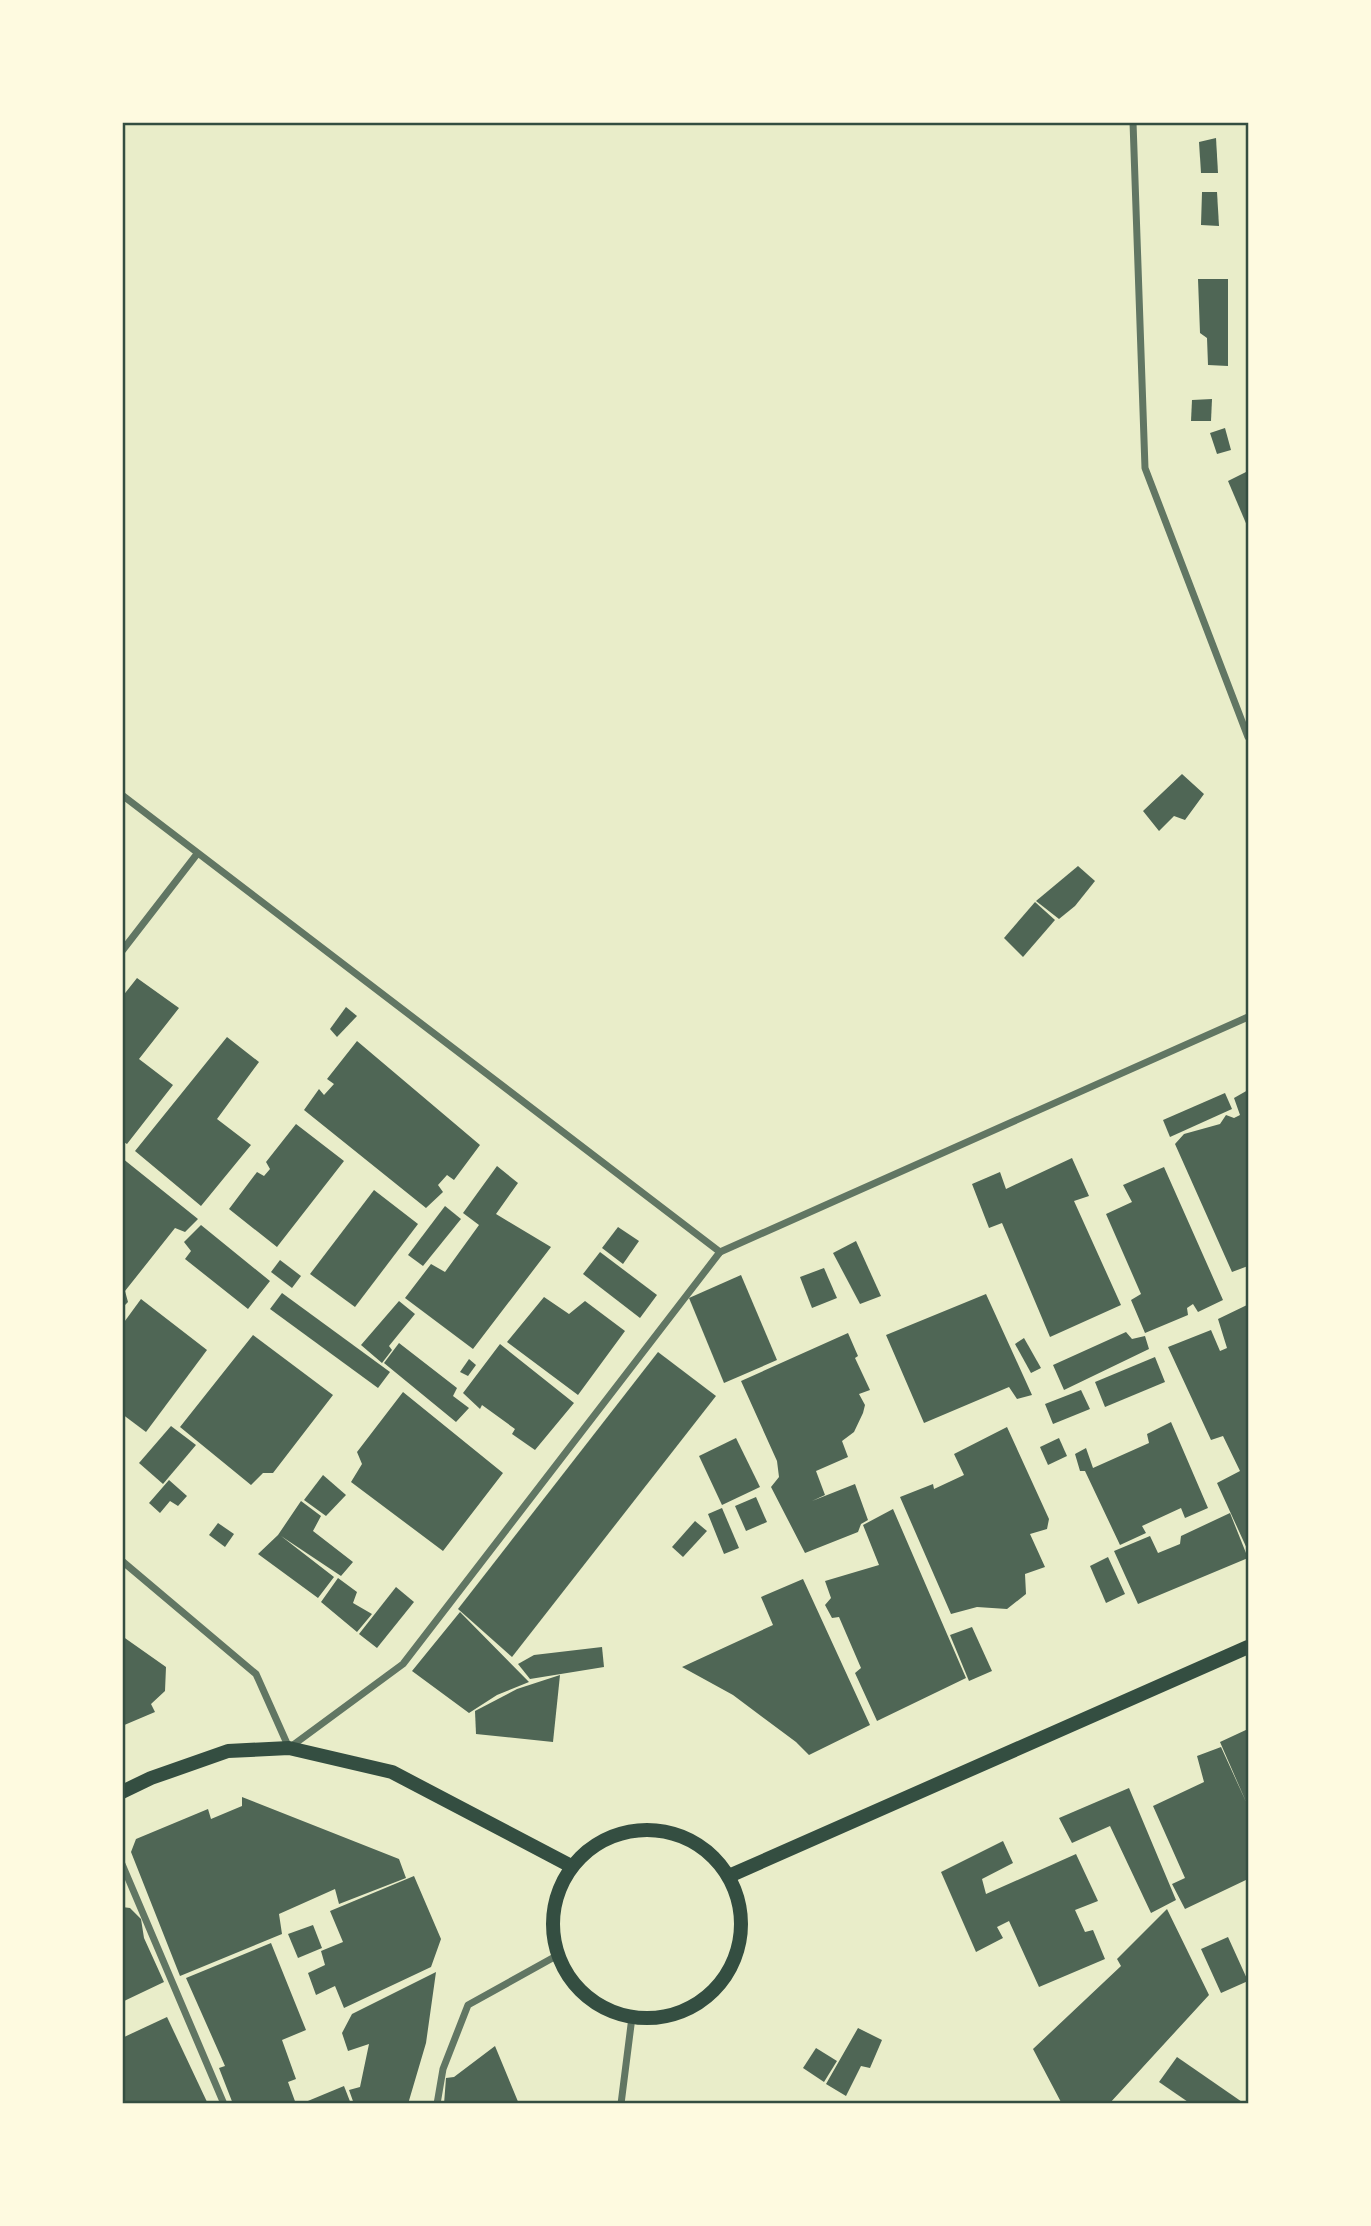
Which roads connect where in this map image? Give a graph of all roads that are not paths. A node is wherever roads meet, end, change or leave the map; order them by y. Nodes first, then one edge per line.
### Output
1 (1133, 122) edge
2 (1248, 737) edge
3 (122, 795) edge
4 (197, 854) junction
5 (122, 951) edge
6 (1248, 1017) edge
7 (720, 1252) junction
8 (122, 1561) edge
9 (1248, 1647) edge
10 (289, 1748) junction
11 (122, 1792) edge
12 (122, 1864) edge
13 (571, 1866) junction
14 (729, 1876) junction
15 (558, 1955) junction
16 (632, 2017) junction
17 (224, 2104) edge
18 (437, 2104) edge
19 (621, 2104) edge

1 - 2 street
3 - 4 street
4 - 5 street
4 - 7 street
6 - 7 street
7 - 10 street
8 - 10 street
9 - 14 main road
10 - 11 main road
10 - 13 main road
12 - 17 street
13 - 14 main road
13 - 15 main road
14 - 16 main road
15 - 16 main road
15 - 18 street
16 - 19 street

